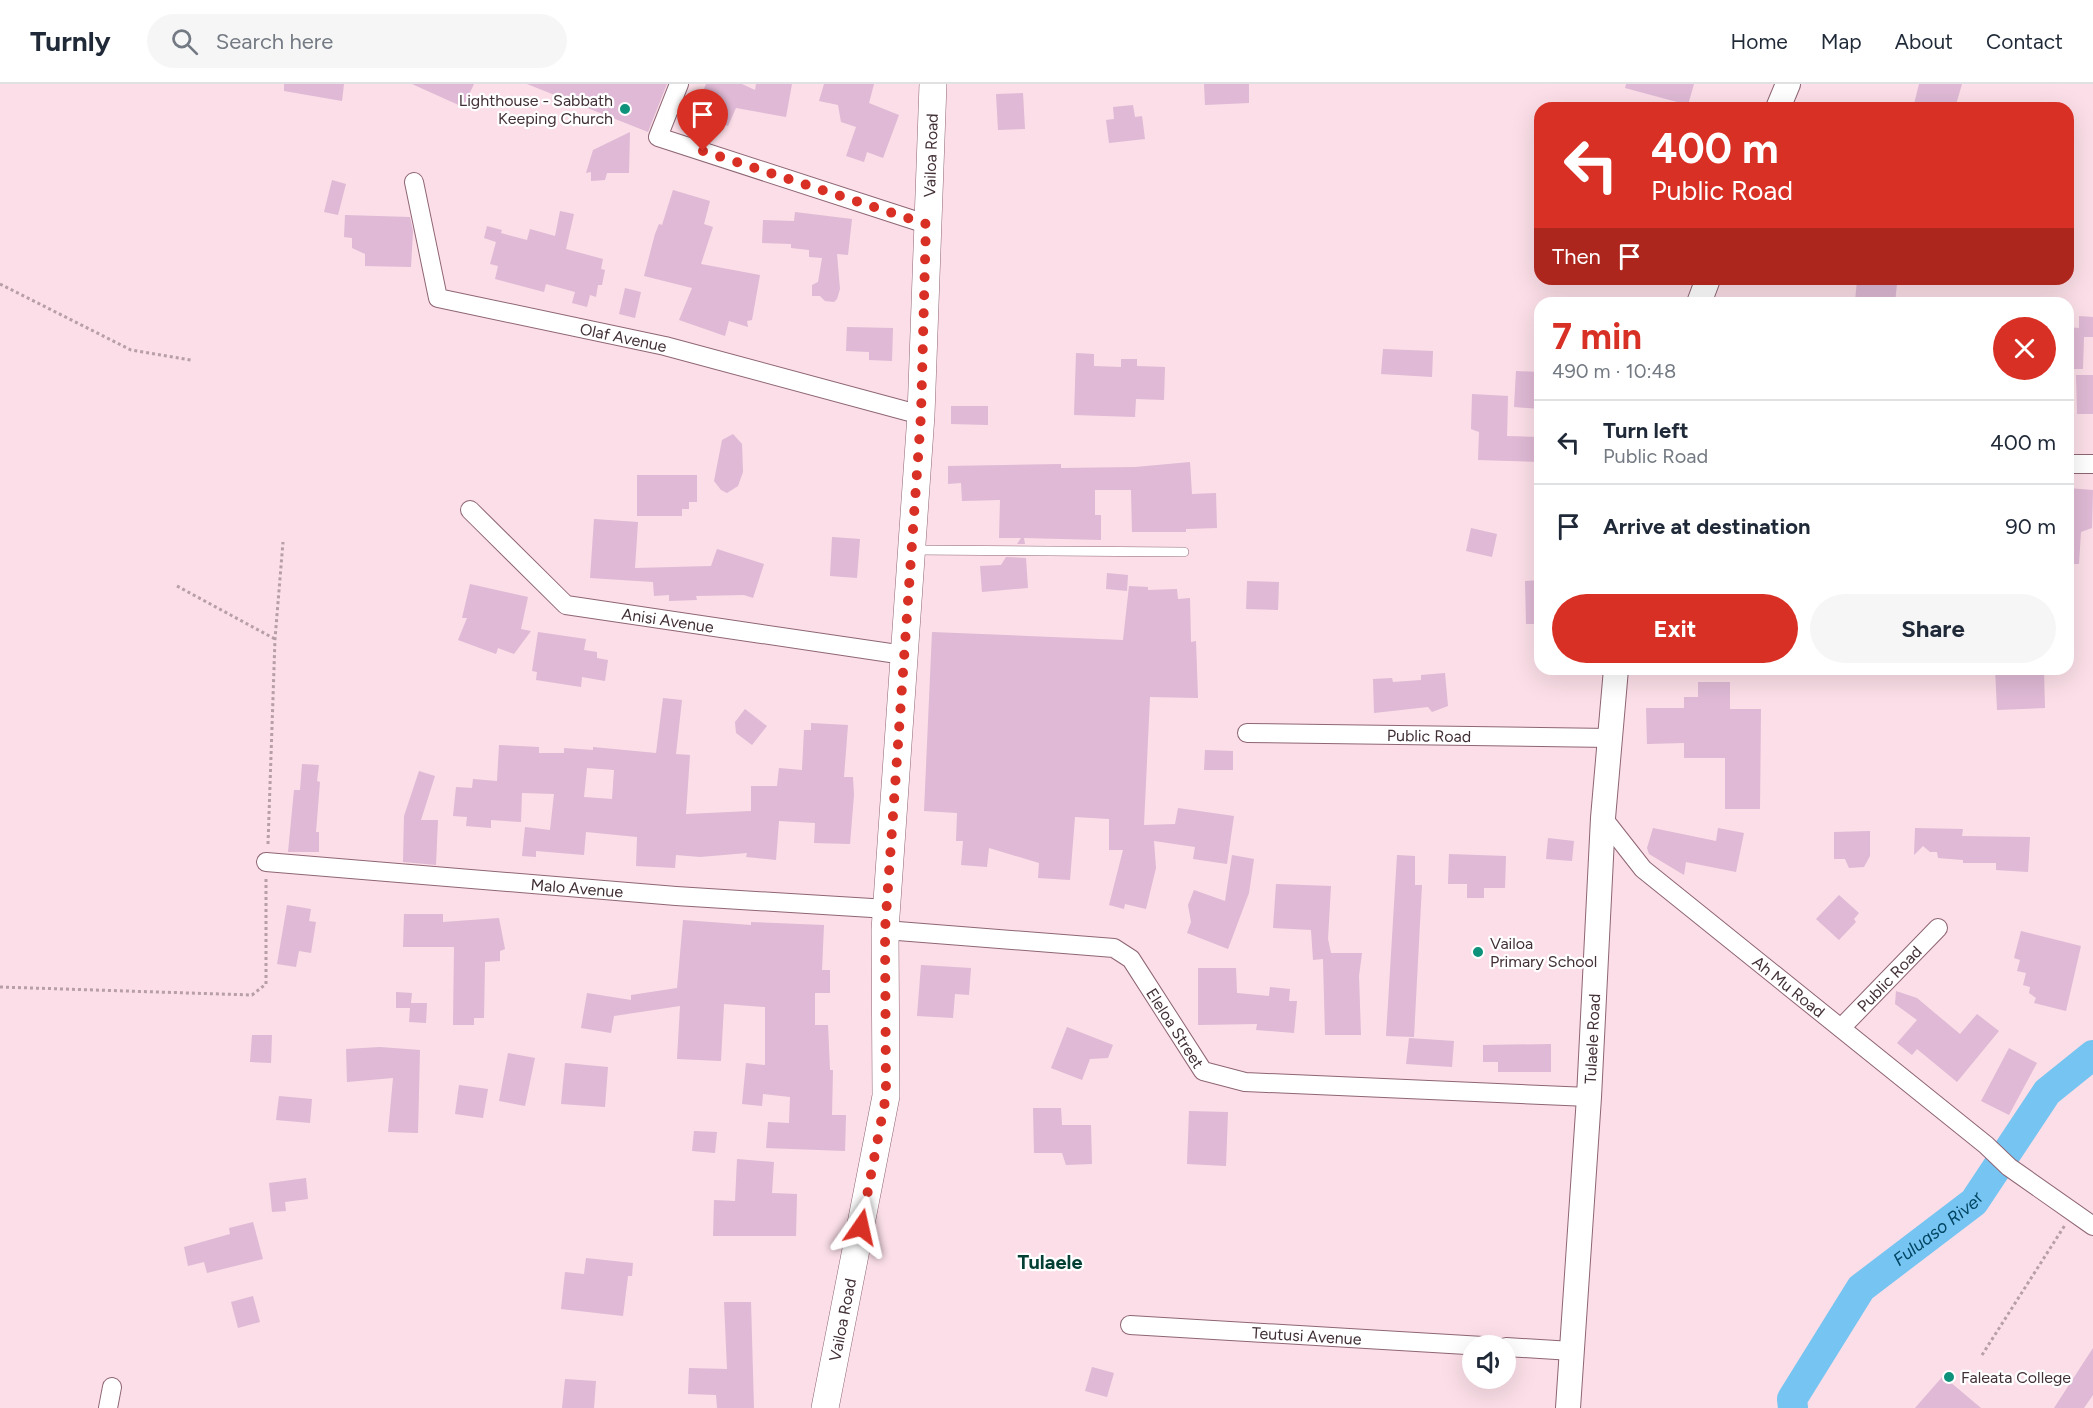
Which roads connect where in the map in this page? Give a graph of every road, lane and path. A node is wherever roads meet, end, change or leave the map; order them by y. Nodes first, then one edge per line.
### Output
1 (679, 84) edge
2 (933, 84) edge
3 (1788, 84) edge
4 (1780, 102) edge
5 (414, 182) dead end
6 (926, 224) junction
7 (0, 284) edge
8 (191, 360) dead end
9 (921, 415) junction
10 (2074, 464) edge
11 (2093, 464) edge
12 (470, 510) dead end
13 (283, 542) dead end
14 (911, 550) junction
15 (1184, 552) dead end
16 (177, 586) dead end
17 (275, 639) junction
18 (904, 655) junction
19 (1615, 675) edge
20 (1247, 733) dead end
21 (1610, 738) junction
22 (1603, 818) junction
23 (266, 862) junction
24 (886, 919) junction
25 (1938, 928) dead end
26 (0, 987) edge
27 (1841, 1028) junction
28 (1589, 1098) junction
29 (2072, 1213) junction
30 (2093, 1226) edge
31 (1130, 1325) dead end
32 (1462, 1345) edge
33 (1516, 1348) edge
34 (1572, 1351) junction
35 (1982, 1355) dead end
36 (112, 1387) dead end
37 (108, 1408) edge
38 (825, 1408) edge
39 (1568, 1408) edge

1 - 6 street
2 - 6 main road, Vailoa Road
3 - 4 street
5 - 9 street, Olaf Avenue
6 - 9 main road, Vailoa Road
7 - 8 path
9 - 14 main road, Vailoa Road
10 - 11 street
12 - 18 street, Anisi Avenue
13 - 17 path
14 - 15 lane
14 - 18 main road, Vailoa Road
16 - 17 path
17 - 23 path
18 - 24 main road, Vailoa Road
19 - 21 street, Tulaele Road
20 - 21 street, Public Road
21 - 22 street, Tulaele Road
22 - 27 street, Ah Mu Road
22 - 28 street, Tulaele Road
23 - 24 street, Malo Avenue
23 - 26 path
24 - 28 street, Eleloa Street
24 - 38 main road, Vailoa Road
25 - 27 street, Public Road
27 - 29 street, Ah Mu Road
28 - 34 street, Tulaele Road
29 - 30 street
29 - 35 path
31 - 32 street, Teutusi Avenue
33 - 34 street
34 - 39 street, Tulaele Road
36 - 37 street

